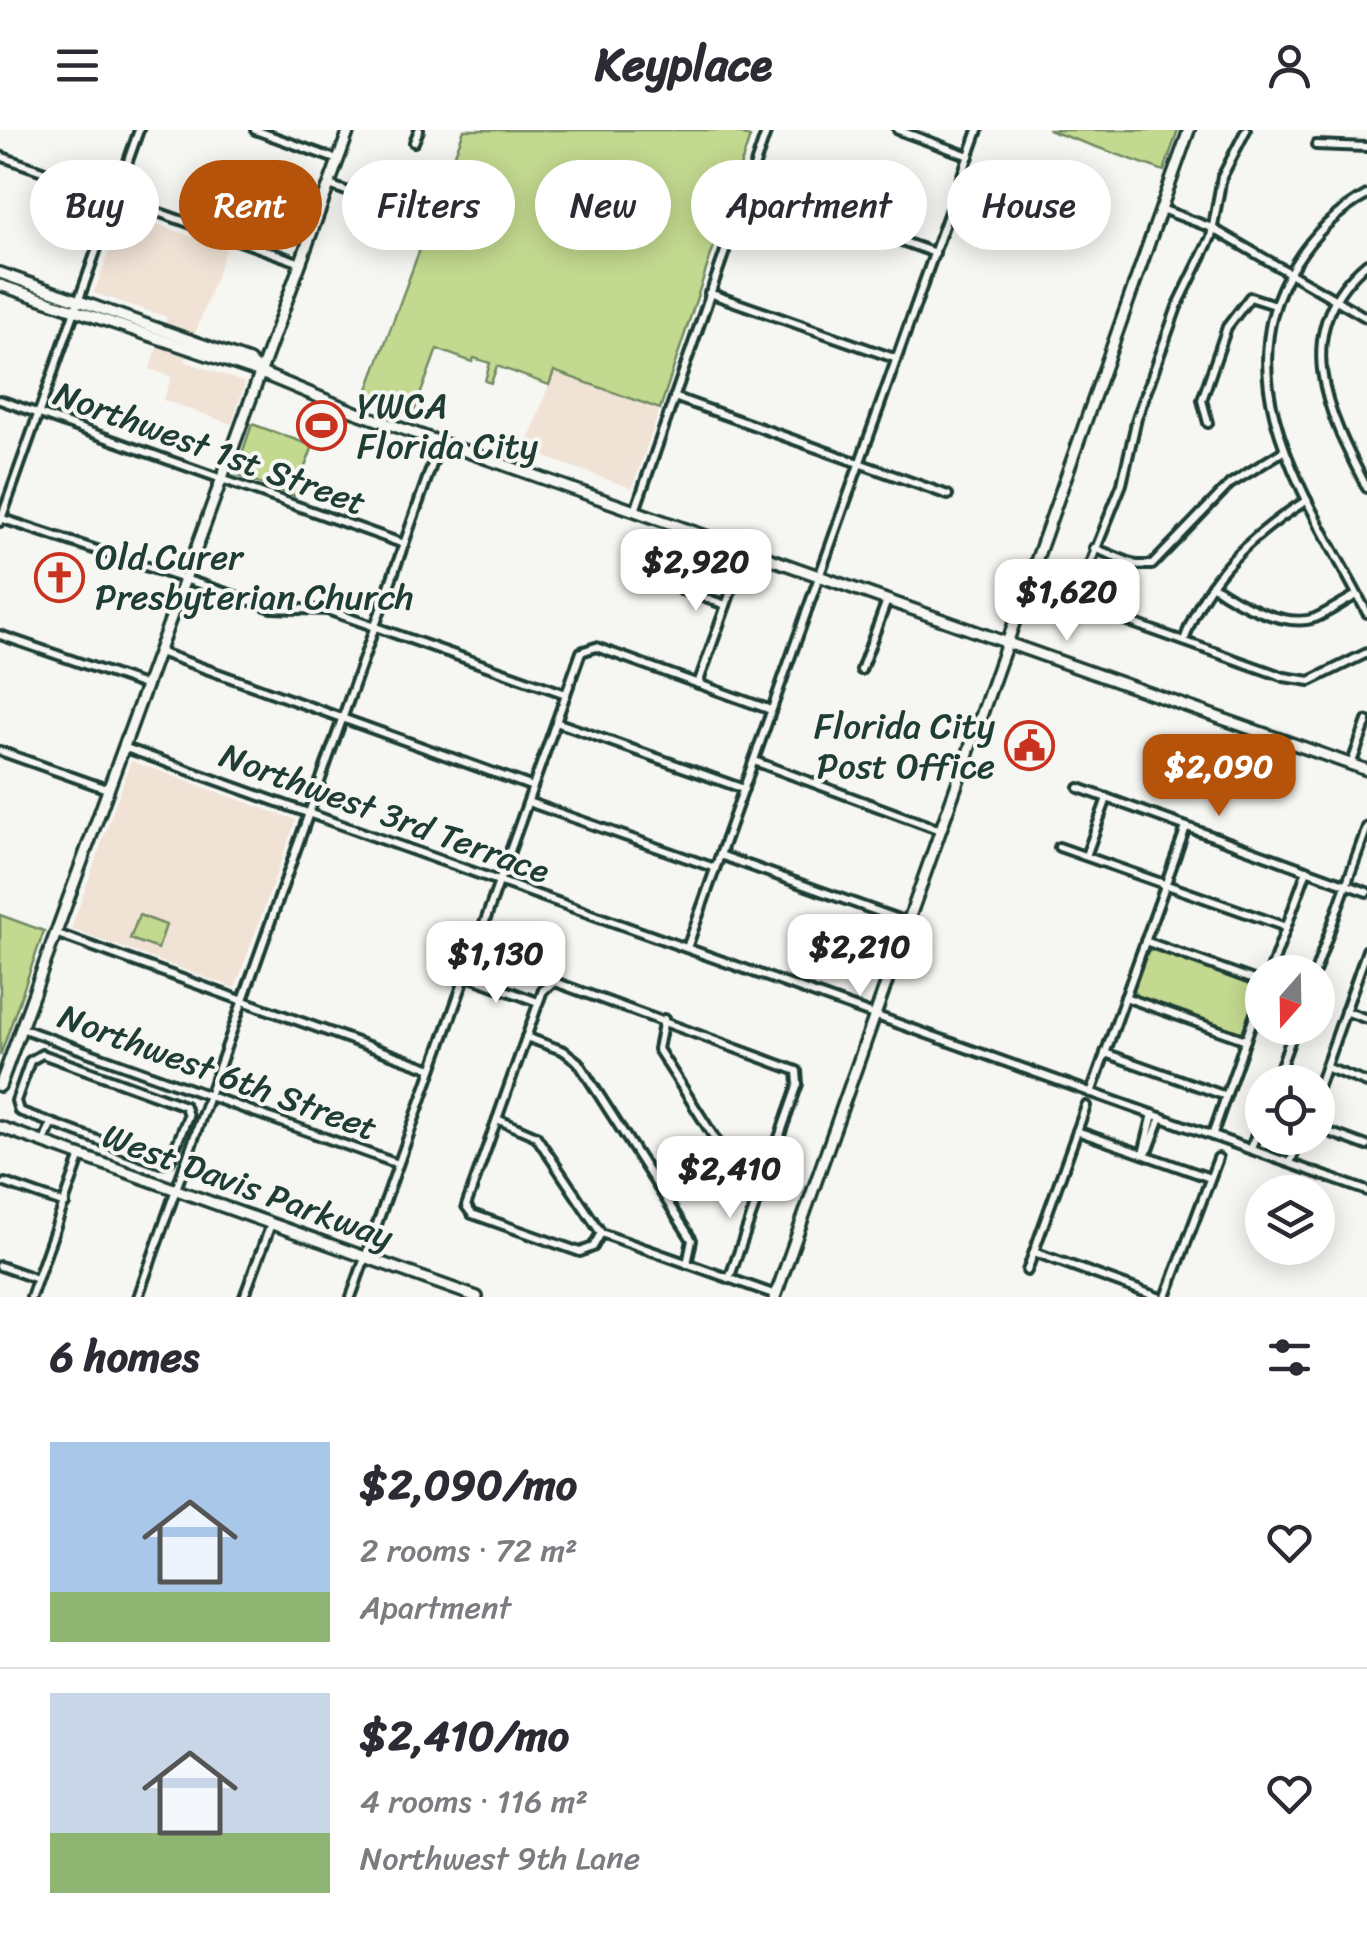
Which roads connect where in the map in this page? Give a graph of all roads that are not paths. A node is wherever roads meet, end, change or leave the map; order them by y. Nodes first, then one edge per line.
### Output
1 (139, 130) edge
2 (255, 130) edge
3 (349, 130) edge
4 (419, 130) edge
5 (898, 130) edge
6 (978, 130) edge
7 (1190, 130) edge
8 (1246, 130) edge
9 (765, 131) edge
10 (414, 142) dead end
11 (1316, 145) dead end
12 (1367, 148) edge
13 (0, 156) edge
14 (969, 156) junction
15 (128, 160) edge
16 (338, 160) junction
17 (756, 160) edge
18 (30, 167) edge
19 (330, 185) junction
20 (342, 189) edge
21 (1367, 195) edge
22 (1161, 209) junction
23 (159, 213) edge
24 (1212, 228) junction
25 (97, 250) edge
26 (725, 250) edge
27 (927, 250) edge
28 (935, 253) junction
29 (302, 263) junction
30 (1367, 263) edge
31 (1290, 272) junction
32 (0, 273) edge
33 (0, 285) edge
34 (709, 293) junction
35 (1338, 298) junction
36 (1275, 305) junction
37 (77, 306) junction
38 (1367, 318) edge
39 (897, 360) junction
40 (261, 373) junction
41 (674, 397) junction
42 (0, 400) edge
43 (38, 414) junction
44 (1208, 423) dead end
45 (440, 442) junction
46 (1286, 450) junction
47 (860, 464) junction
48 (222, 478) junction
49 (1367, 488) edge
50 (948, 495) dead end
51 (1307, 500) junction
52 (634, 512) junction
53 (1, 519) edge
54 (404, 544) junction
55 (1094, 548) junction
56 (745, 552) junction
57 (817, 578) junction
58 (185, 579) junction
59 (1212, 586) junction
60 (679, 588) dead end
61 (1357, 595) junction
62 (886, 602) junction
63 (726, 605) junction
64 (1367, 613) edge
65 (374, 626) junction
66 (0, 634) edge
67 (1185, 638) junction
68 (1006, 644) junction
69 (159, 652) junction
70 (1367, 653) edge
71 (862, 670) dead end
72 (698, 684) junction
73 (148, 686) junction
74 (566, 694) junction
75 (772, 710) junction
76 (343, 719) junction
77 (1367, 721) edge
78 (556, 722) junction
79 (123, 747) junction
80 (0, 751) edge
81 (754, 761) junction
82 (1351, 764) junction
83 (1367, 770) edge
84 (533, 787) junction
85 (1079, 788) dead end
86 (744, 789) junction
87 (108, 790) junction
88 (1107, 798) junction
89 (528, 802) junction
90 (312, 813) junction
91 (1186, 827) junction
92 (1367, 827) edge
93 (940, 830) junction
94 (1059, 847) dead end
95 (720, 856) junction
96 (1086, 856) junction
97 (715, 868) junction
98 (1307, 870) junction
99 (499, 881) junction
100 (1166, 884) junction
101 (1346, 884) junction
102 (1367, 892) edge
103 (907, 922) junction
104 (1286, 928) junction
105 (55, 934) junction
106 (1145, 941) junction
107 (687, 948) junction
108 (1366, 954) edge
109 (1276, 955) edge
110 (1320, 955) edge
111 (466, 975) junction
112 (1245, 977) edge
113 (1125, 997) junction
114 (245, 1002) junction
115 (538, 1002) junction
116 (1345, 1011) junction
117 (874, 1016) junction
118 (664, 1019) junction
119 (1367, 1019) edge
120 (21, 1028) junction
121 (526, 1038) junction
122 (1245, 1040) edge
123 (61, 1042) junction
124 (1245, 1043) edge
125 (1105, 1053) junction
126 (55, 1058) junction
127 (1326, 1065) edge
128 (432, 1069) junction
129 (1335, 1071) edge
130 (1367, 1082) edge
131 (176, 1084) junction
132 (0, 1086) edge
133 (1090, 1093) junction
134 (211, 1096) junction
135 (1226, 1096) junction
136 (170, 1100) junction
137 (1086, 1106) dead end
138 (1157, 1116) junction
139 (497, 1120) junction
140 (51, 1124) junction
141 (0, 1127) edge
142 (1078, 1131) junction
143 (1335, 1134) edge
144 (1212, 1136) junction
145 (44, 1142) junction
146 (1367, 1146) edge
147 (1245, 1148) edge
148 (1143, 1154) junction
149 (1266, 1155) edge
150 (1293, 1155) edge
151 (81, 1156) junction
152 (1218, 1158) dead end
153 (1290, 1163) junction
154 (398, 1164) junction
155 (766, 1174) junction
156 (1210, 1178) junction
157 (5, 1183) dead end
158 (177, 1190) junction
159 (1367, 1190) edge
160 (64, 1204) junction
161 (271, 1224) junction
162 (601, 1234) junction
163 (1034, 1252) junction
164 (365, 1258) junction
165 (686, 1264) junction
166 (0, 1266) edge
167 (1027, 1270) dead end
168 (37, 1279) junction
169 (729, 1279) junction
170 (457, 1294) edge
171 (776, 1296) edge
172 (30, 1297) edge
173 (138, 1297) edge
174 (244, 1297) edge
175 (350, 1297) edge
176 (477, 1297) edge
177 (1158, 1297) edge
178 (1166, 1297) edge

1 - 15 street
2 - 16 street
3 - 16 street
4 - 10 street
5 - 14 street
6 - 14 street
7 - 22 street
8 - 24 street
9 - 17 street
11 - 12 street
13 - 18 street
14 - 28 street
16 - 19 street
19 - 20 street
19 - 29 street
21 - 31 street
22 - 24 street
22 - 68 street
23 - 29 street
24 - 31 street
24 - 55 street
25 - 37 street
26 - 34 street
27 - 28 street
28 - 39 street
29 - 40 street
30 - 35 street
31 - 35 street
31 - 36 street
32 - 37 street
33 - 37 street
34 - 39 street
34 - 41 street
35 - 38 street
35 - 49 street
36 - 44 street
36 - 46 street
37 - 40 street
37 - 43 street
39 - 47 street
40 - 45 street
40 - 48 street
41 - 47 street
41 - 52 street
42 - 43 street, Northwest 1st Street
43 - 48 street, Northwest 1st Street
43 - 53 street
45 - 52 street
45 - 54 street
46 - 51 street
46 - 55 street
47 - 50 street
47 - 57 street
48 - 54 street, Northwest 1st Street
48 - 58 street
51 - 59 street
51 - 61 street
52 - 56 street
53 - 58 street
54 - 65 street
55 - 67 street
56 - 57 street
56 - 63 street
57 - 62 street
57 - 75 street
58 - 65 street
58 - 69 street
59 - 61 street
59 - 67 street
60 - 63 street
61 - 64 street
62 - 68 street
62 - 71 street
63 - 72 street
65 - 74 street
65 - 76 street
66 - 73 street
67 - 70 street
68 - 82 street
68 - 93 street
69 - 73 street
69 - 76 street
72 - 74 street
72 - 75 street
73 - 79 street
74 - 78 street
75 - 81 street
76 - 84 street
76 - 90 street
77 - 82 street
78 - 84 street
78 - 86 street
79 - 87 street
79 - 90 street, Northwest 3rd Terrace
80 - 87 street
81 - 86 street
81 - 93 street
82 - 83 street
84 - 89 street
85 - 88 street
86 - 95 street
87 - 105 street
88 - 91 street
88 - 96 street
89 - 97 street
89 - 99 street
90 - 99 street, Northwest 3rd Terrace
90 - 114 street
91 - 98 street
91 - 100 street
92 - 101 street
93 - 103 street
94 - 96 street
95 - 97 street
95 - 103 street
96 - 100 street
97 - 107 street
98 - 101 street
98 - 104 street
99 - 107 street, Northwest 3rd Terrace
99 - 111 street
100 - 104 street
100 - 106 street
101 - 102 street
101 - 110 street
103 - 117 street
104 - 109 street
105 - 114 street
105 - 120 street
106 - 112 street
106 - 113 street
107 - 117 street, Northwest 3rd Terrace
108 - 116 street
111 - 115 street
111 - 128 street
113 - 122 street
113 - 125 street
114 - 128 street
114 - 134 street
115 - 118 street
115 - 121 street
116 - 119 street
116 - 127 street
117 - 133 street, Northwest 3rd Terrace
117 - 171 street
118 - 155 street
118 - 155 street
120 - 123 street, Northwest 6th Street
120 - 132 street
121 - 139 street
121 - 165 street
123 - 126 street
123 - 131 street, Northwest 6th Street
124 - 135 street
125 - 133 street
125 - 135 street
126 - 136 street
126 - 140 street
128 - 154 street
129 - 130 street
131 - 134 street, Northwest 6th Street
131 - 136 street
133 - 138 street, Northwest 3rd Terrace
134 - 154 street, Northwest 6th Street
134 - 158 street
135 - 144 street
136 - 140 street
137 - 142 street
138 - 144 street, Northwest 3rd Terrace
138 - 148 street
139 - 162 street
139 - 162 street
140 - 145 street
141 - 145 street, West Davis Parkway
142 - 148 street
142 - 163 street
143 - 146 street
144 - 147 street, Northwest 3rd Terrace
145 - 151 street, West Davis Parkway
148 - 156 street
149 - 153 street, Northwest 3rd Terrace
150 - 153 street
151 - 158 street, West Davis Parkway
151 - 160 street
152 - 156 street
153 - 159 street, Northwest 3rd Terrace
154 - 164 street
155 - 169 street
156 - 178 street
157 - 160 street
158 - 161 street, West Davis Parkway
158 - 173 street
160 - 168 street
161 - 164 street, West Davis Parkway
161 - 174 street
162 - 165 street
163 - 167 street
163 - 177 street
164 - 170 street, West Davis Parkway
164 - 175 street
165 - 169 street
166 - 168 street
168 - 172 street
169 - 171 street
170 - 176 street, West Davis Parkway

